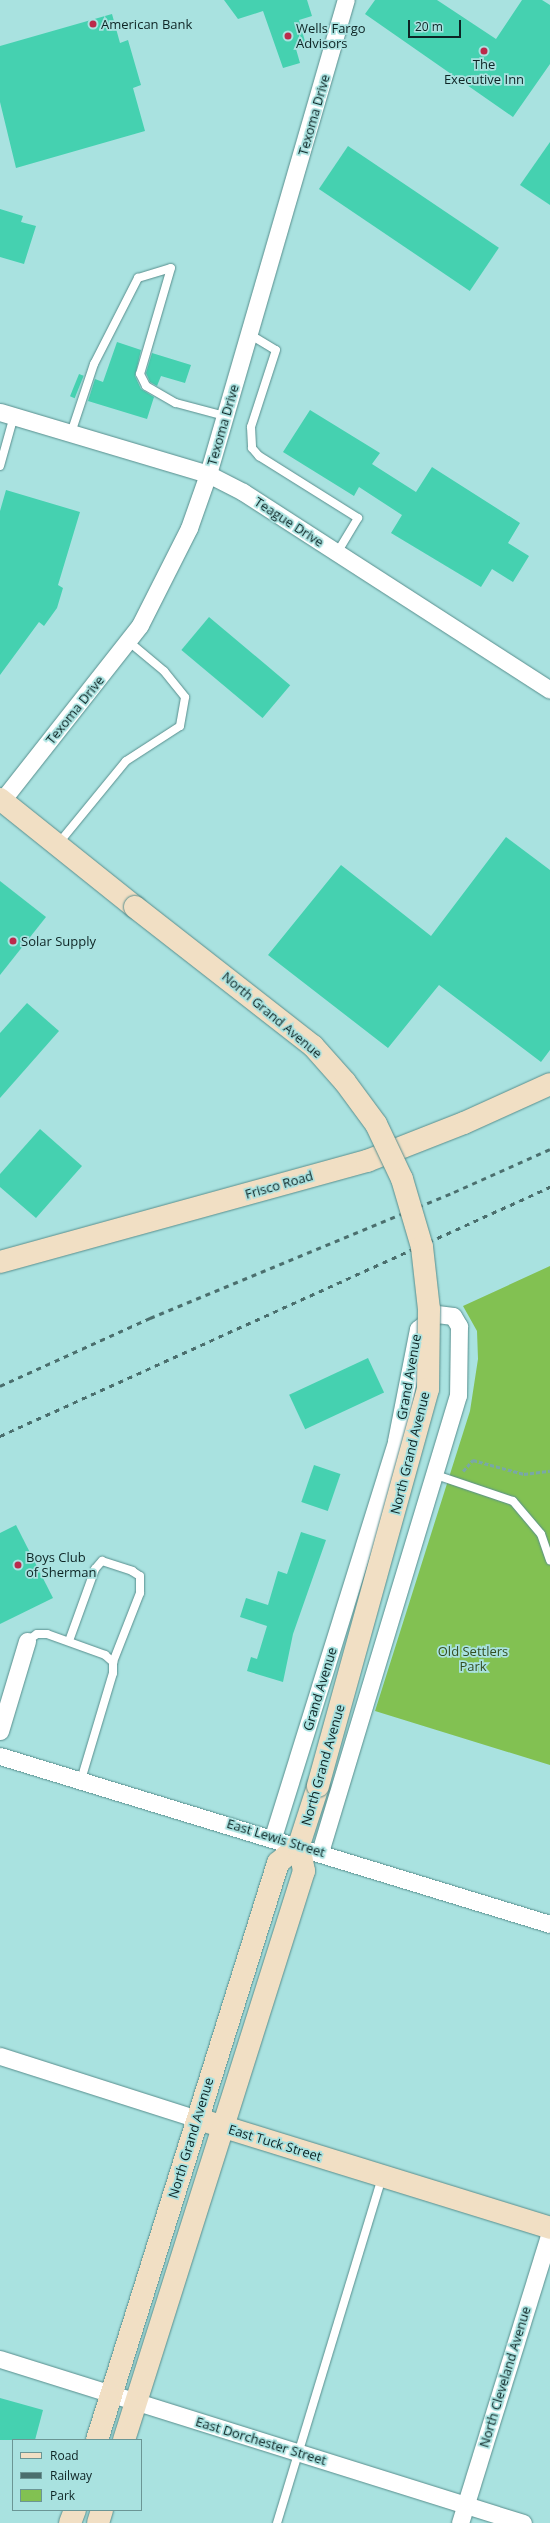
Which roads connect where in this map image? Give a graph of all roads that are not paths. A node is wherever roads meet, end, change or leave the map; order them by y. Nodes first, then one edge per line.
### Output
1 (346, 0) edge
2 (249, 334) junction
3 (7, 414) edge
4 (225, 416) junction
5 (71, 433) junction
6 (0, 466) edge
7 (208, 474) junction
8 (337, 553) junction
9 (128, 641) junction
10 (550, 690) edge
11 (1, 801) edge
12 (57, 845) junction
13 (550, 1084) edge
14 (0, 1262) edge
15 (436, 1475) junction
16 (550, 1560) edge
17 (28, 1641) joint
18 (68, 1641) junction
19 (113, 1662) junction
20 (0, 1731) edge
21 (0, 1756) edge
22 (81, 1780) junction
23 (273, 1837) junction
24 (299, 1845) junction
25 (320, 1852) junction
26 (550, 1924) edge
27 (0, 2056) edge
28 (197, 2119) junction
29 (221, 2126) junction
30 (382, 2176) junction
31 (550, 2228) edge
32 (550, 2232) edge
33 (0, 2359) edge
34 (111, 2394) junction
35 (136, 2402) junction
36 (96, 2439) edge
37 (124, 2439) edge
38 (299, 2453) junction
39 (465, 2505) junction
40 (74, 2511) edge
41 (102, 2511) edge
42 (70, 2523) edge
43 (98, 2523) edge
44 (276, 2523) edge
45 (460, 2523) edge
46 (523, 2523) edge

1 - 2 street, Texoma Drive
2 - 4 street, Texoma Drive
2 - 8 lane
3 - 5 street, Teague Drive
3 - 6 lane
4 - 5 lane
4 - 7 street, Texoma Drive
5 - 7 street, Teague Drive
7 - 8 street, Teague Drive
7 - 9 street, Texoma Drive
8 - 10 street, Teague Drive
9 - 11 street, Texoma Drive
9 - 12 lane
11 - 12 main road, North Grand Avenue
12 - 24 main road, North Grand Avenue, bridge
13 - 14 main road, Frisco Road
15 - 16 lane
15 - 23 street, Grand Avenue
15 - 25 street, Grand Avenue
17 - 18 lane
17 - 20 street
18 - 19 lane
18 - 19 lane
19 - 22 lane
21 - 22 street, East Lewis Street
22 - 23 street, East Lewis Street
23 - 24 street, East Lewis Street
24 - 25 street, East Lewis Street
24 - 28 main road, North Grand Avenue
24 - 29 main road, North Grand Avenue
25 - 26 street, East Lewis Street
27 - 28 street, East Tuck Street
28 - 29 main road, East Tuck Street
28 - 34 main road, North Grand Avenue
29 - 30 main road, East Tuck Street
29 - 35 main road, North Grand Avenue
30 - 31 main road, East Tuck Street
30 - 38 lane
32 - 39 street, North Cleveland Avenue
33 - 34 street, East Dorchester Street
34 - 35 street, East Dorchester Street
34 - 36 main road, North Grand Avenue
35 - 37 main road, North Grand Avenue
35 - 38 street, East Dorchester Street
38 - 39 street, East Dorchester Street
38 - 44 lane
39 - 45 street, North Cleveland Avenue
39 - 46 street, East Dorchester Street
40 - 42 main road
41 - 43 main road

